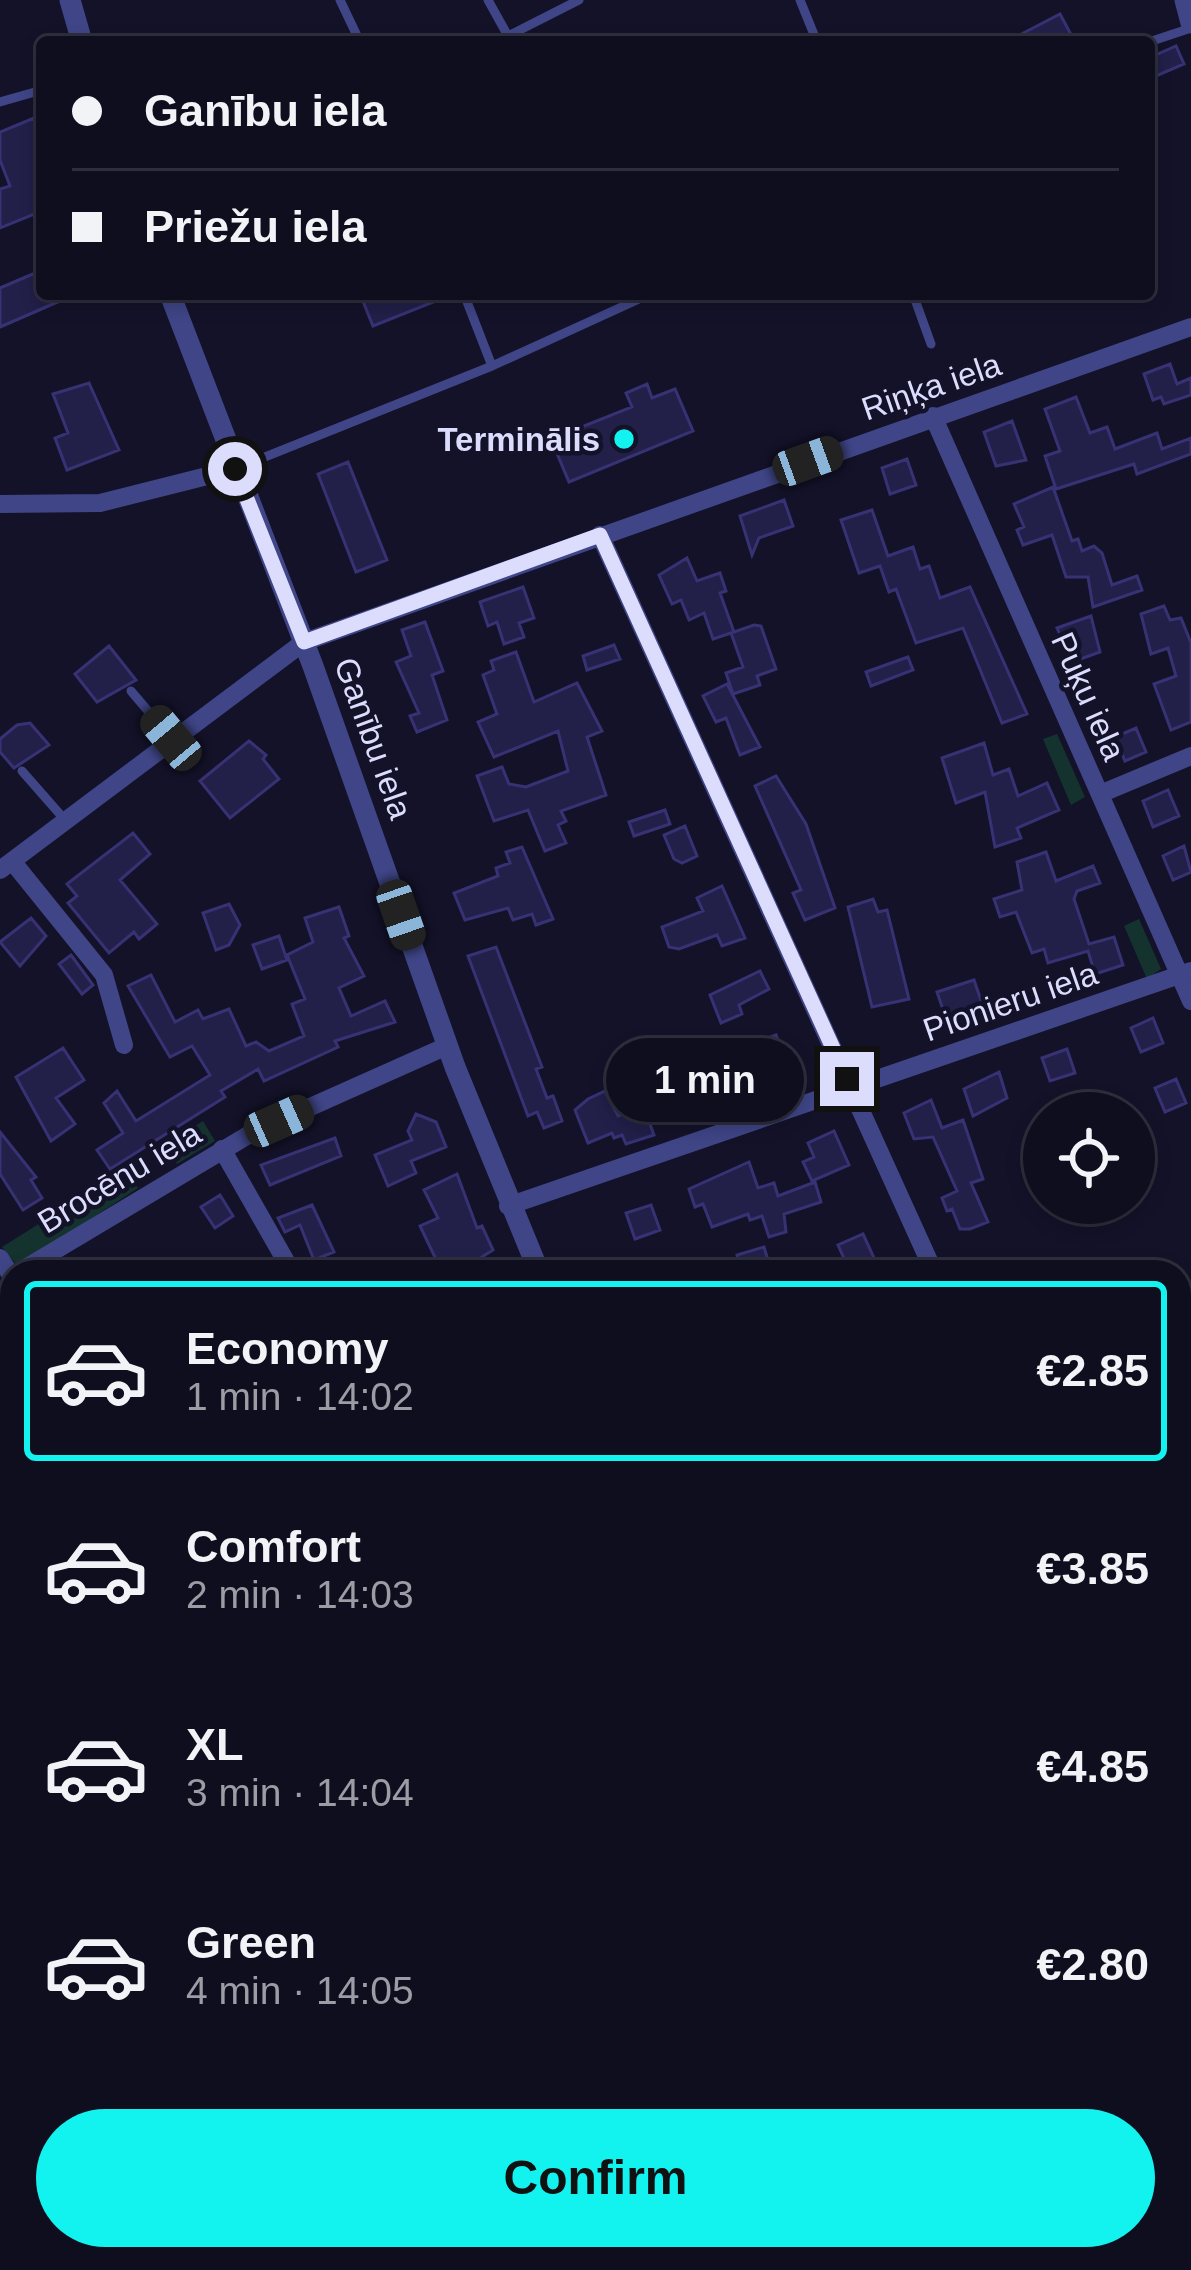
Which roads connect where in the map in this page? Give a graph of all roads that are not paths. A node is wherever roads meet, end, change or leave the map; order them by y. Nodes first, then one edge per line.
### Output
1 (70, 0) edge
2 (340, 0) edge
3 (488, 0) edge
4 (579, 0) edge
5 (800, 0) edge
6 (1185, 0) edge
7 (1191, 26) edge
8 (80, 36) edge
9 (357, 36) edge
10 (508, 36) joint
11 (815, 36) edge
12 (1155, 40) edge
13 (36, 92) edge
14 (0, 102) edge
15 (172, 300) edge
16 (466, 300) edge
17 (637, 300) edge
18 (916, 300) edge
19 (1191, 327) edge
20 (931, 344) dead end
21 (492, 366) junction
22 (932, 416) junction
23 (235, 469) junction
24 (0, 504) edge
25 (600, 535) junction
26 (304, 642) junction
27 (130, 691) dead end
28 (171, 738) junction
29 (1191, 756) edge
30 (22, 771) dead end
31 (1100, 794) junction
32 (65, 820) junction
33 (6, 865) edge
34 (1185, 973) edge
35 (1191, 1001) edge
36 (124, 1045) dead end
37 (447, 1046) junction
38 (850, 1088) junction
39 (222, 1149) junction
40 (508, 1206) junction
41 (39, 1260) edge
42 (285, 1260) edge
43 (533, 1260) edge
44 (929, 1260) edge

1 - 8 street
2 - 9 lane
3 - 10 lane
4 - 10 lane
5 - 11 lane
6 - 7 street
7 - 12 lane
13 - 14 lane
15 - 23 street, Ganību iela
16 - 21 lane
17 - 21 lane
18 - 20 lane
19 - 22 street, Riņķa iela
21 - 23 lane
22 - 25 street, Riņķa iela
22 - 31 street, Puķu iela
23 - 24 street
23 - 26 street, Ganību iela
25 - 26 street, Riņķa iela
25 - 38 street
26 - 28 street, Riņķa iela
26 - 37 street, Ganību iela
27 - 28 lane
28 - 32 street, Riņķa iela
29 - 31 street
30 - 32 lane
31 - 34 street, Puķu iela
32 - 33 street, Riņķa iela
33 - 36 street
34 - 35 street, Puķu iela
34 - 38 street, Pionieru iela
37 - 39 street, Brocēnu iela
37 - 40 street, Ganību iela
38 - 40 street, Pionieru iela
38 - 44 street
39 - 41 street, Brocēnu iela
39 - 42 street
40 - 43 street, Ganību iela

